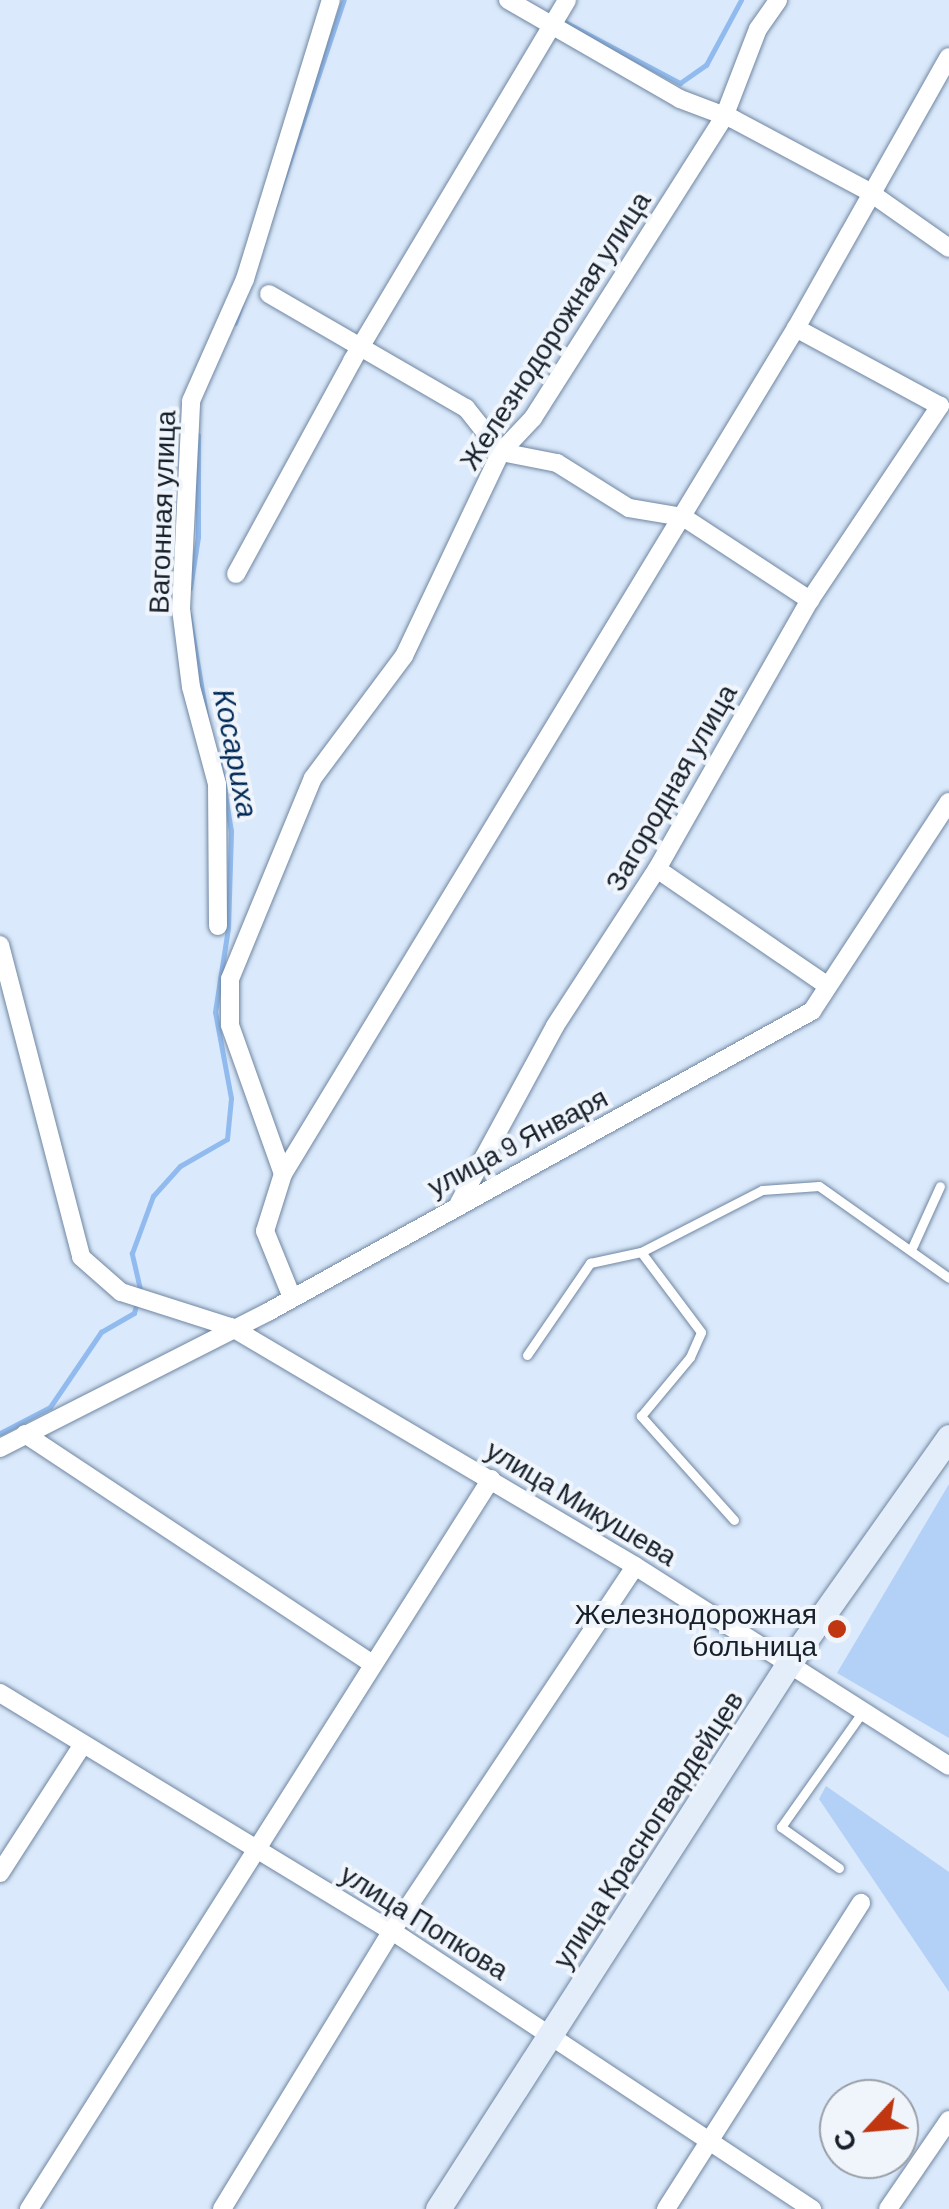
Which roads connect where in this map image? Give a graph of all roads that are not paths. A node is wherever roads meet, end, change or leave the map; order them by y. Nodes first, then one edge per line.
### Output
1 (331, 0) edge
2 (508, 0) edge
3 (567, 0) edge
4 (778, 0) edge
5 (552, 26) junction
6 (949, 57) edge
7 (724, 117) junction
8 (868, 191) junction
9 (949, 248) edge
10 (269, 294) dead end
11 (796, 328) junction
12 (361, 345) junction
13 (501, 452) junction
14 (683, 517) junction
15 (236, 574) dead end
16 (810, 600) junction
17 (949, 802) edge
18 (657, 869) junction
19 (218, 926) dead end
20 (0, 945) edge
21 (825, 984) junction
22 (283, 1174) junction
23 (940, 1186) dead end
24 (459, 1203) junction
25 (911, 1250) junction
26 (641, 1252) junction
27 (949, 1278) edge
28 (290, 1296) junction
29 (231, 1327) junction
30 (526, 1355) dead end
31 (25, 1434) junction
32 (949, 1437) edge
33 (0, 1448) edge
34 (491, 1478) junction
35 (734, 1520) dead end
36 (636, 1566) junction
37 (370, 1662) junction
38 (789, 1662) junction
39 (0, 1693) edge
40 (863, 1712) junction
41 (83, 1744) junction
42 (949, 1766) edge
43 (254, 1848) junction
44 (840, 1868) dead end
45 (0, 1874) edge
46 (861, 1902) dead end
47 (392, 1930) junction
48 (552, 2033) junction
49 (949, 2120) edge
50 (710, 2142) junction
51 (28, 2209) edge
52 (222, 2209) edge
53 (438, 2209) edge
54 (666, 2209) edge
55 (812, 2209) edge
56 (888, 2209) edge

1 - 19 street, Вагонная улица
2 - 5 street
3 - 5 street
4 - 7 street, Железнодорожная улица
5 - 7 street
5 - 12 street
6 - 8 street
7 - 8 street
7 - 13 street, Железнодорожная улица
8 - 9 street
8 - 11 street
10 - 12 street
11 - 14 street
11 - 16 street, Загородная улица
12 - 13 street
12 - 15 street
13 - 14 street
13 - 22 street, Железнодорожная улица
14 - 16 street
14 - 22 street
16 - 18 street, Загородная улица
17 - 21 street, улица 9 Января
18 - 21 street
18 - 24 street, Загородная улица
20 - 29 street, улица Микушева
21 - 24 street, улица 9 Января
22 - 28 street
23 - 25 lane
24 - 28 street, улица 9 Января
25 - 26 lane
25 - 27 lane
26 - 30 lane
26 - 35 lane
28 - 29 street, улица 9 Января
29 - 31 street, улица 9 Января
29 - 34 street, улица Микушева
31 - 33 street, улица 9 Января
31 - 37 street
32 - 38 street, улица Красногвардейцев
34 - 36 street, улица Микушева
34 - 37 street
36 - 38 street, улица Микушева
36 - 47 street
37 - 43 street
38 - 40 street, улица Микушева
38 - 48 street, улица Красногвардейцев
39 - 41 street, улица Попкова
40 - 42 street, улица Микушева
40 - 44 lane
41 - 43 street, улица Попкова
41 - 45 street
43 - 47 street, улица Попкова
43 - 51 street
46 - 50 street
47 - 48 street, улица Попкова
47 - 52 street
48 - 50 street, улица Попкова
48 - 53 street, улица Красногвардейцев
49 - 56 street
50 - 54 street
50 - 55 street, улица Попкова

